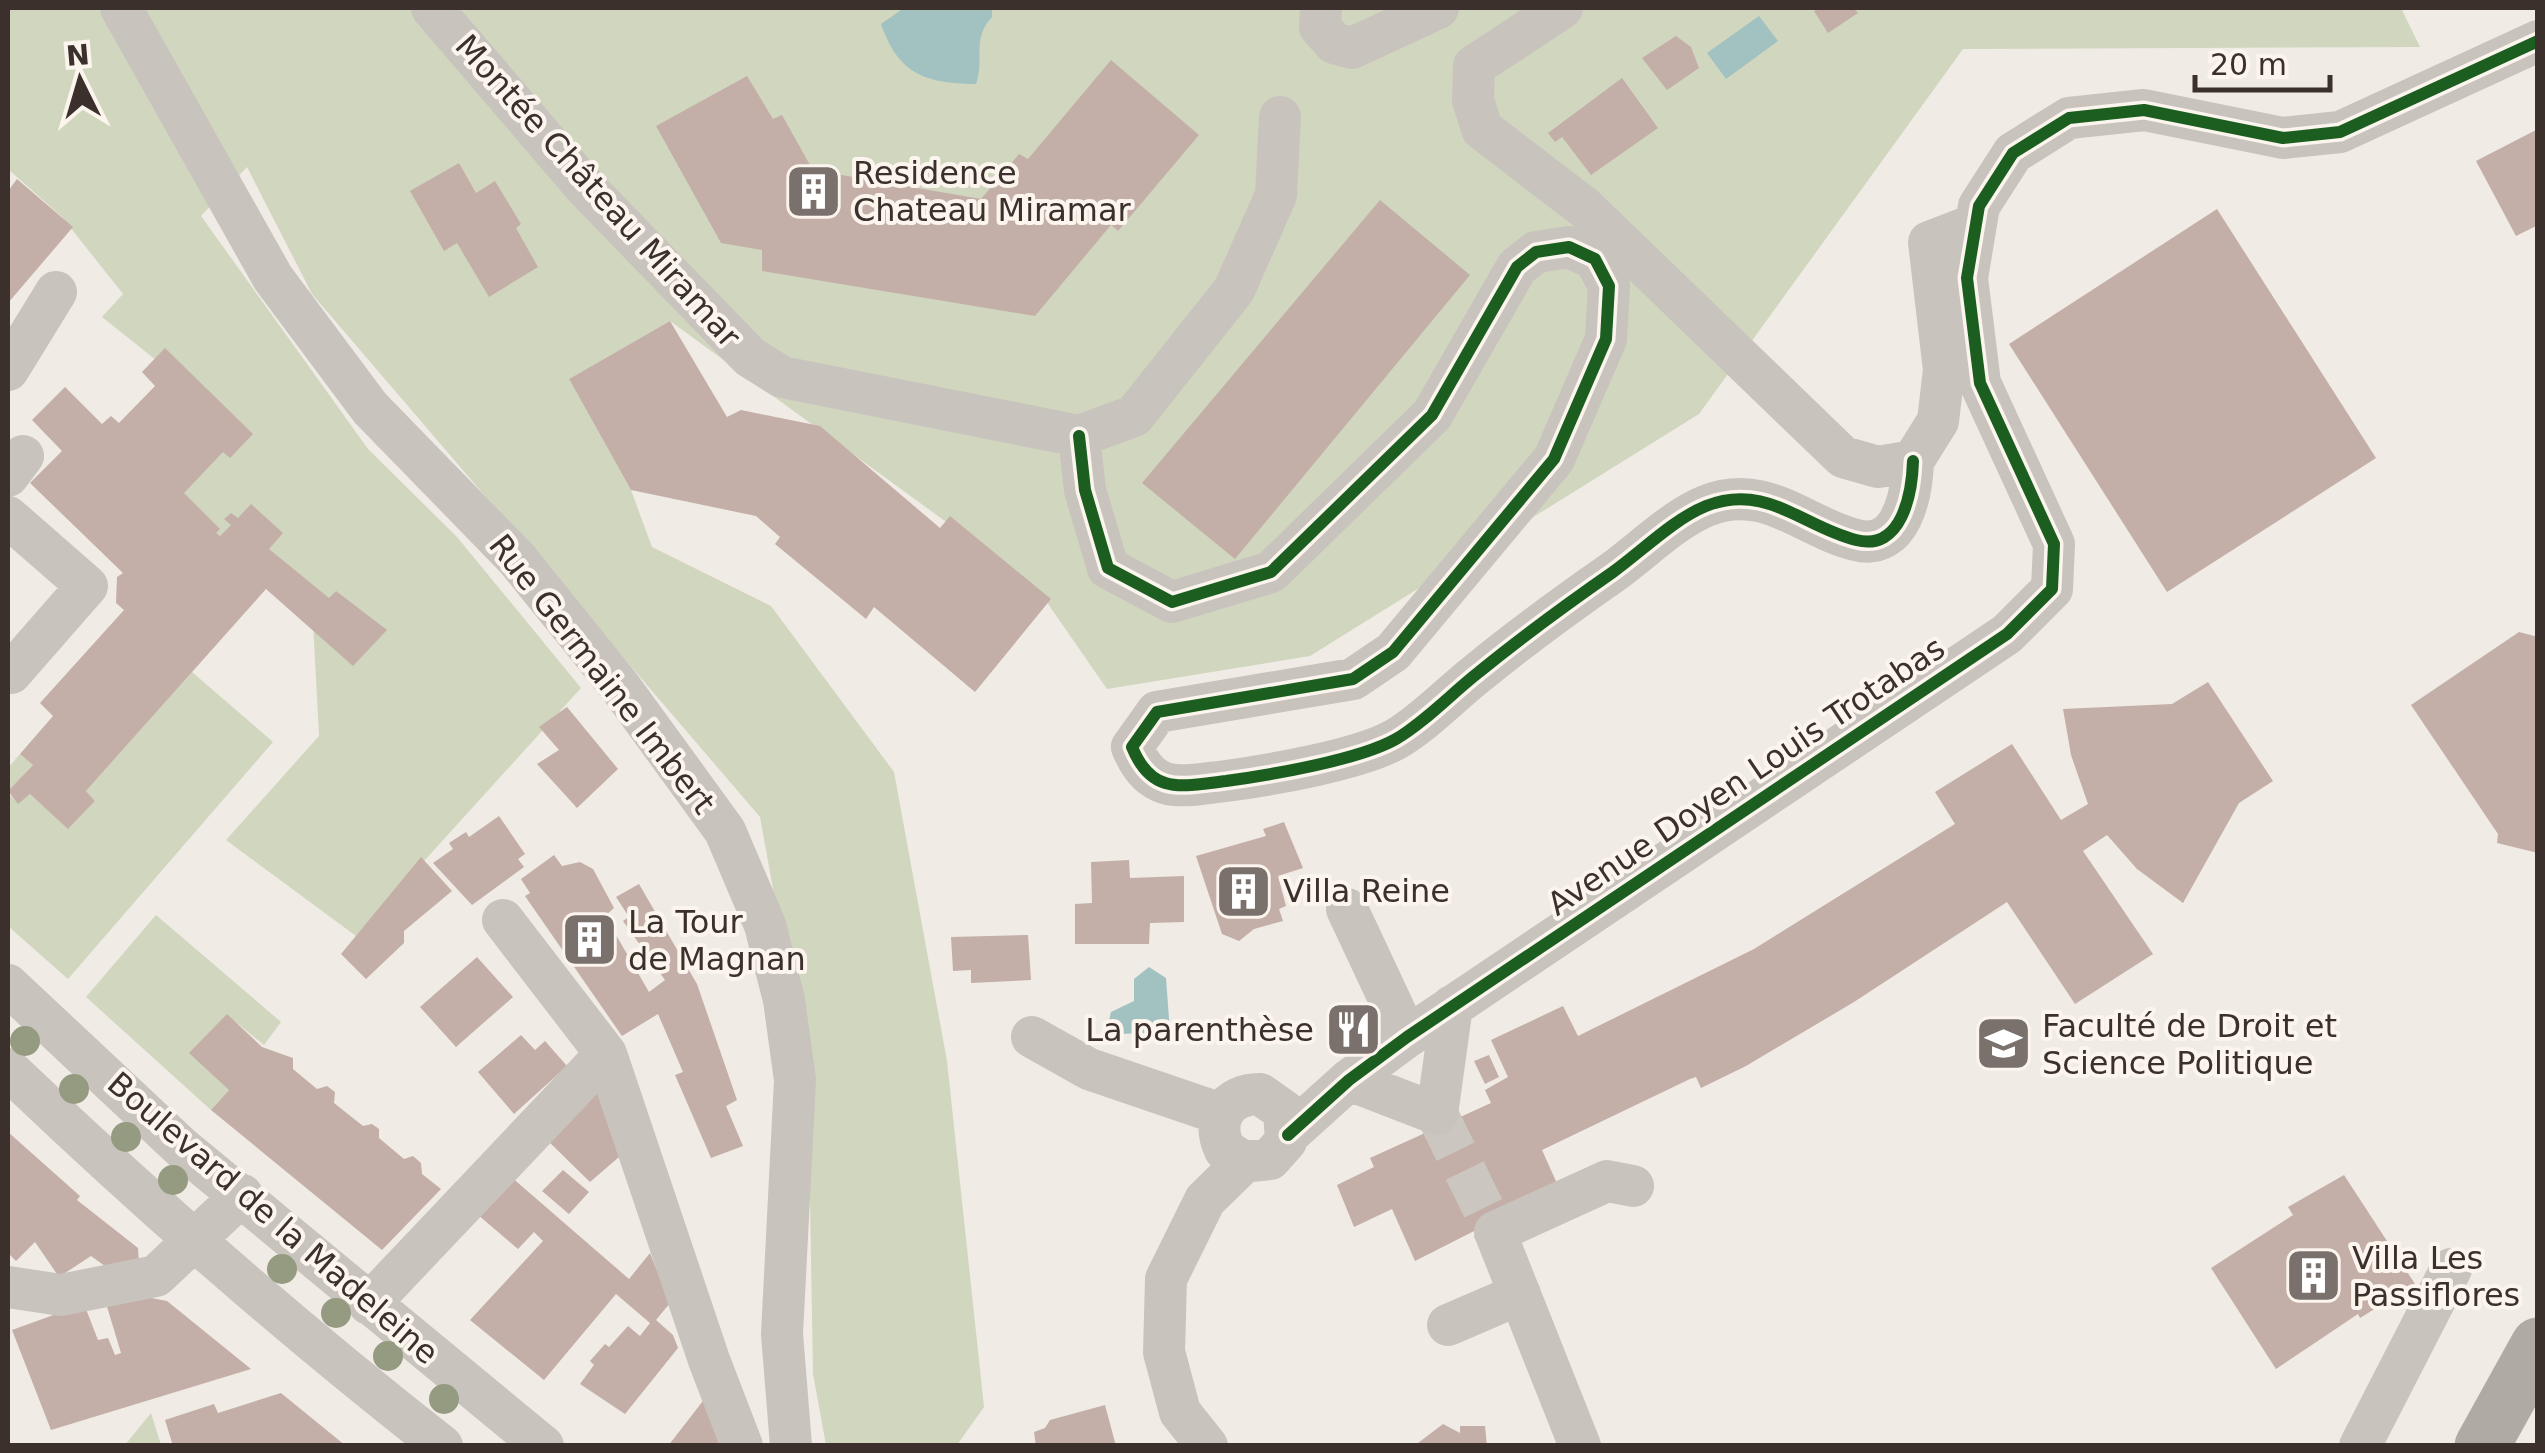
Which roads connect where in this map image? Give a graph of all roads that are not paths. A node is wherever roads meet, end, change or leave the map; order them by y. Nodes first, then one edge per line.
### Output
1 (120, 8) edge
2 (432, 8) edge
3 (1322, 8) edge
4 (1438, 8) edge
5 (1562, 8) edge
6 (2538, 41) edge
7 (1280, 117) dead end
8 (1976, 224) junction
9 (56, 292) dead end
10 (8, 370) edge
11 (1079, 436) junction
12 (1913, 461) junction
13 (8, 518) edge
14 (11, 673) dead end
15 (1347, 909) dead end
16 (504, 920) dead end
17 (8, 984) edge
18 (1452, 1006) junction
19 (1032, 1037) dead end
20 (1406, 1037) junction
21 (606, 1054) junction
22 (8, 1069) edge
23 (1349, 1080) junction
24 (1221, 1114) junction
25 (1279, 1116) junction
26 (1244, 1162) junction
27 (1633, 1186) dead end
28 (242, 1195) junction
29 (195, 1241) junction
30 (2450, 1269) dead end
31 (8, 1286) edge
32 (1520, 1294) junction
33 (370, 1304) junction
34 (1448, 1325) dead end
35 (2538, 1344) edge
36 (442, 1446) edge
37 (543, 1446) edge
38 (742, 1446) edge
39 (791, 1446) edge
40 (1208, 1446) edge
41 (1580, 1446) edge
42 (2360, 1446) edge
43 (2482, 1446) edge

1 - 39 street, Rue Germaine Imbert
2 - 11 street, Montée Château Miramar
3 - 4 street
5 - 12 street
6 - 8 street, Avenue Doyen Louis Trotabas
7 - 11 street
8 - 12 street
8 - 18 street, Avenue Doyen Louis Trotabas
9 - 10 street
11 - 12 street
13 - 14 street
15 - 20 street
16 - 21 street
17 - 28 street, Boulevard de la Madeleine
18 - 20 street, Avenue Doyen Louis Trotabas
18 - 23 street
19 - 24 street
20 - 23 street, Avenue Doyen Louis Trotabas
21 - 33 street
21 - 38 street
22 - 29 street, Boulevard de la Madeleine
23 - 25 street, Avenue Doyen Louis Trotabas
24 - 25 street
24 - 26 street
25 - 26 street
26 - 40 street
27 - 32 street
28 - 29 street
28 - 33 street, Boulevard de la Madeleine
29 - 31 street
29 - 36 street, Boulevard de la Madeleine
30 - 42 street
32 - 34 street
32 - 41 street
33 - 37 street, Boulevard de la Madeleine
35 - 43 highway

